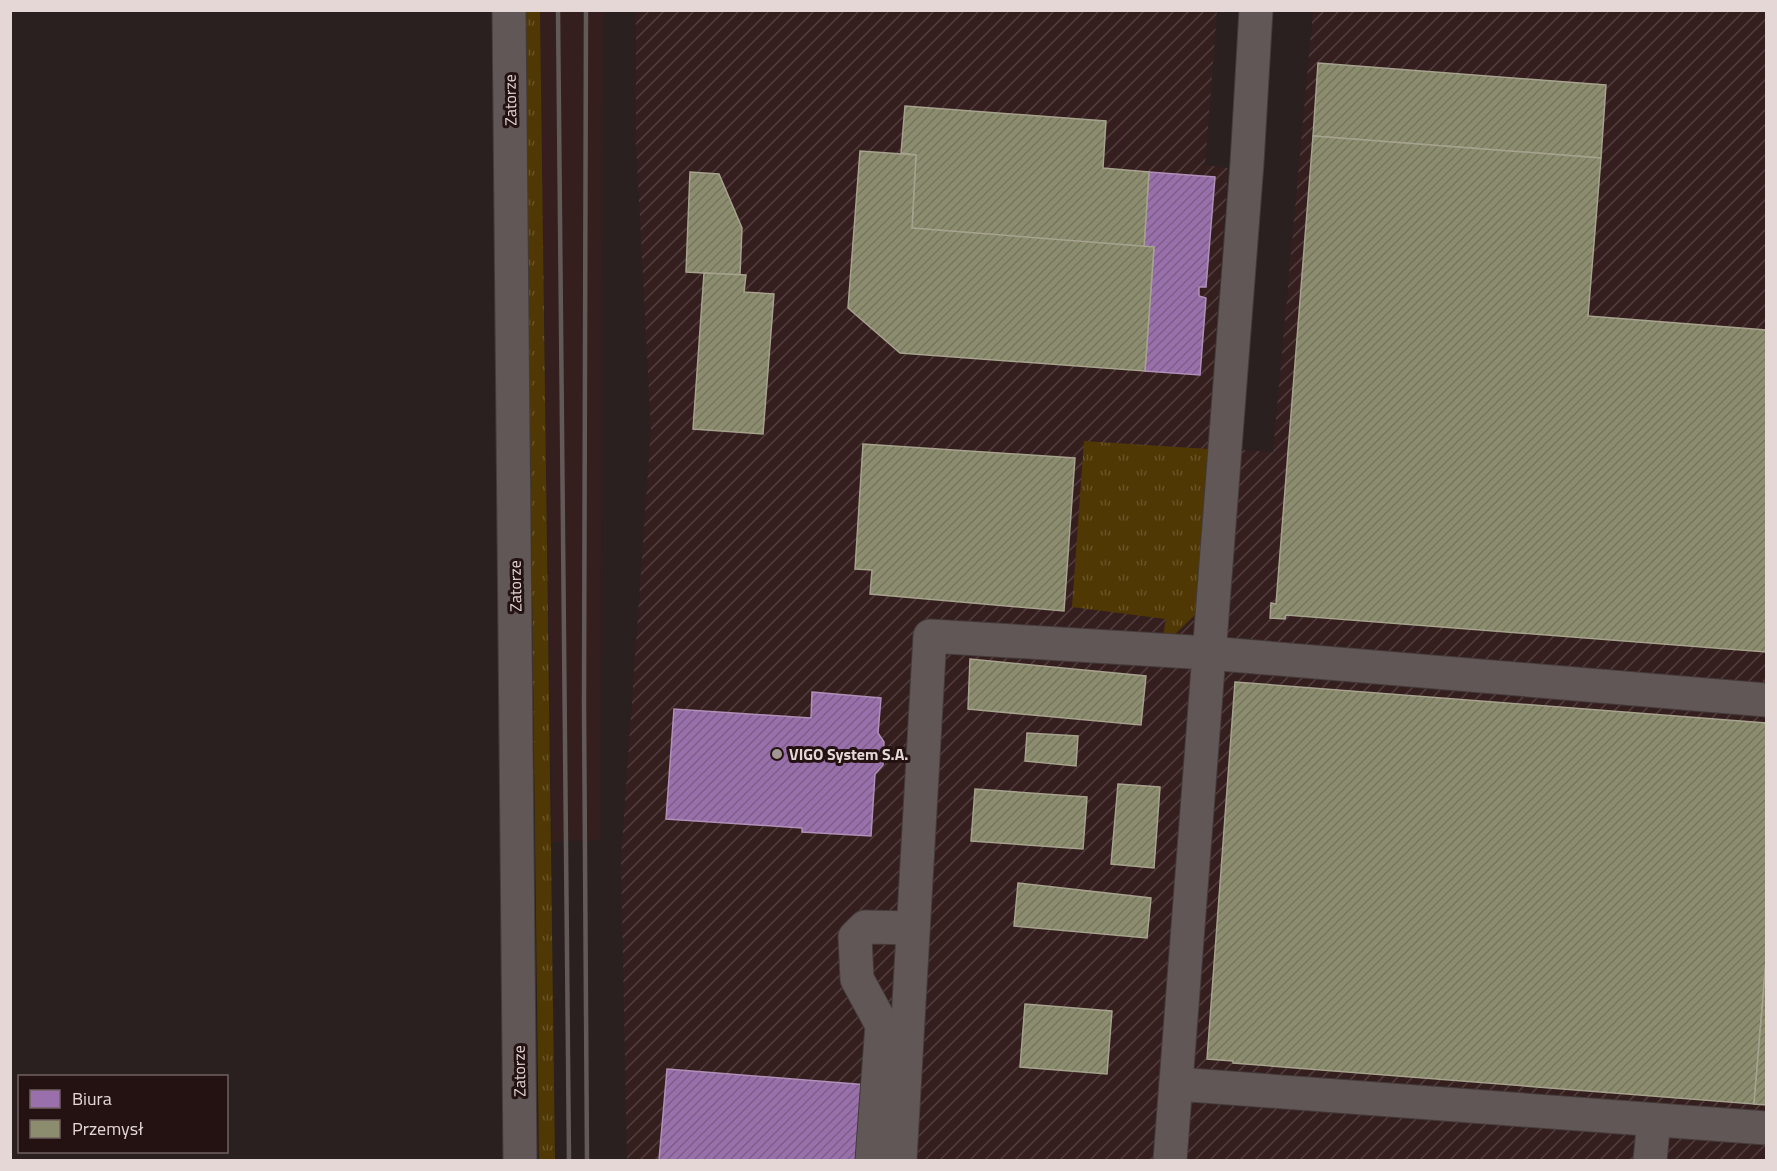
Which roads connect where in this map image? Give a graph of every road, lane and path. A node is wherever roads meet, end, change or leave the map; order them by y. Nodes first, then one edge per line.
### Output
1 (509, 10) edge
2 (1256, 10) edge
3 (1209, 653) junction
4 (1767, 700) edge
5 (913, 928) junction
6 (1176, 1084) junction
7 (1654, 1119) junction
8 (1767, 1128) edge
9 (520, 1161) edge
10 (872, 1161) edge
11 (900, 1161) edge
12 (1170, 1161) edge
13 (1650, 1161) edge

1 - 9 street, Zatorze
2 - 3 street
3 - 4 street
3 - 5 street
3 - 6 street
5 - 10 street
5 - 11 street
6 - 7 street
6 - 12 street
7 - 8 street
7 - 13 street

